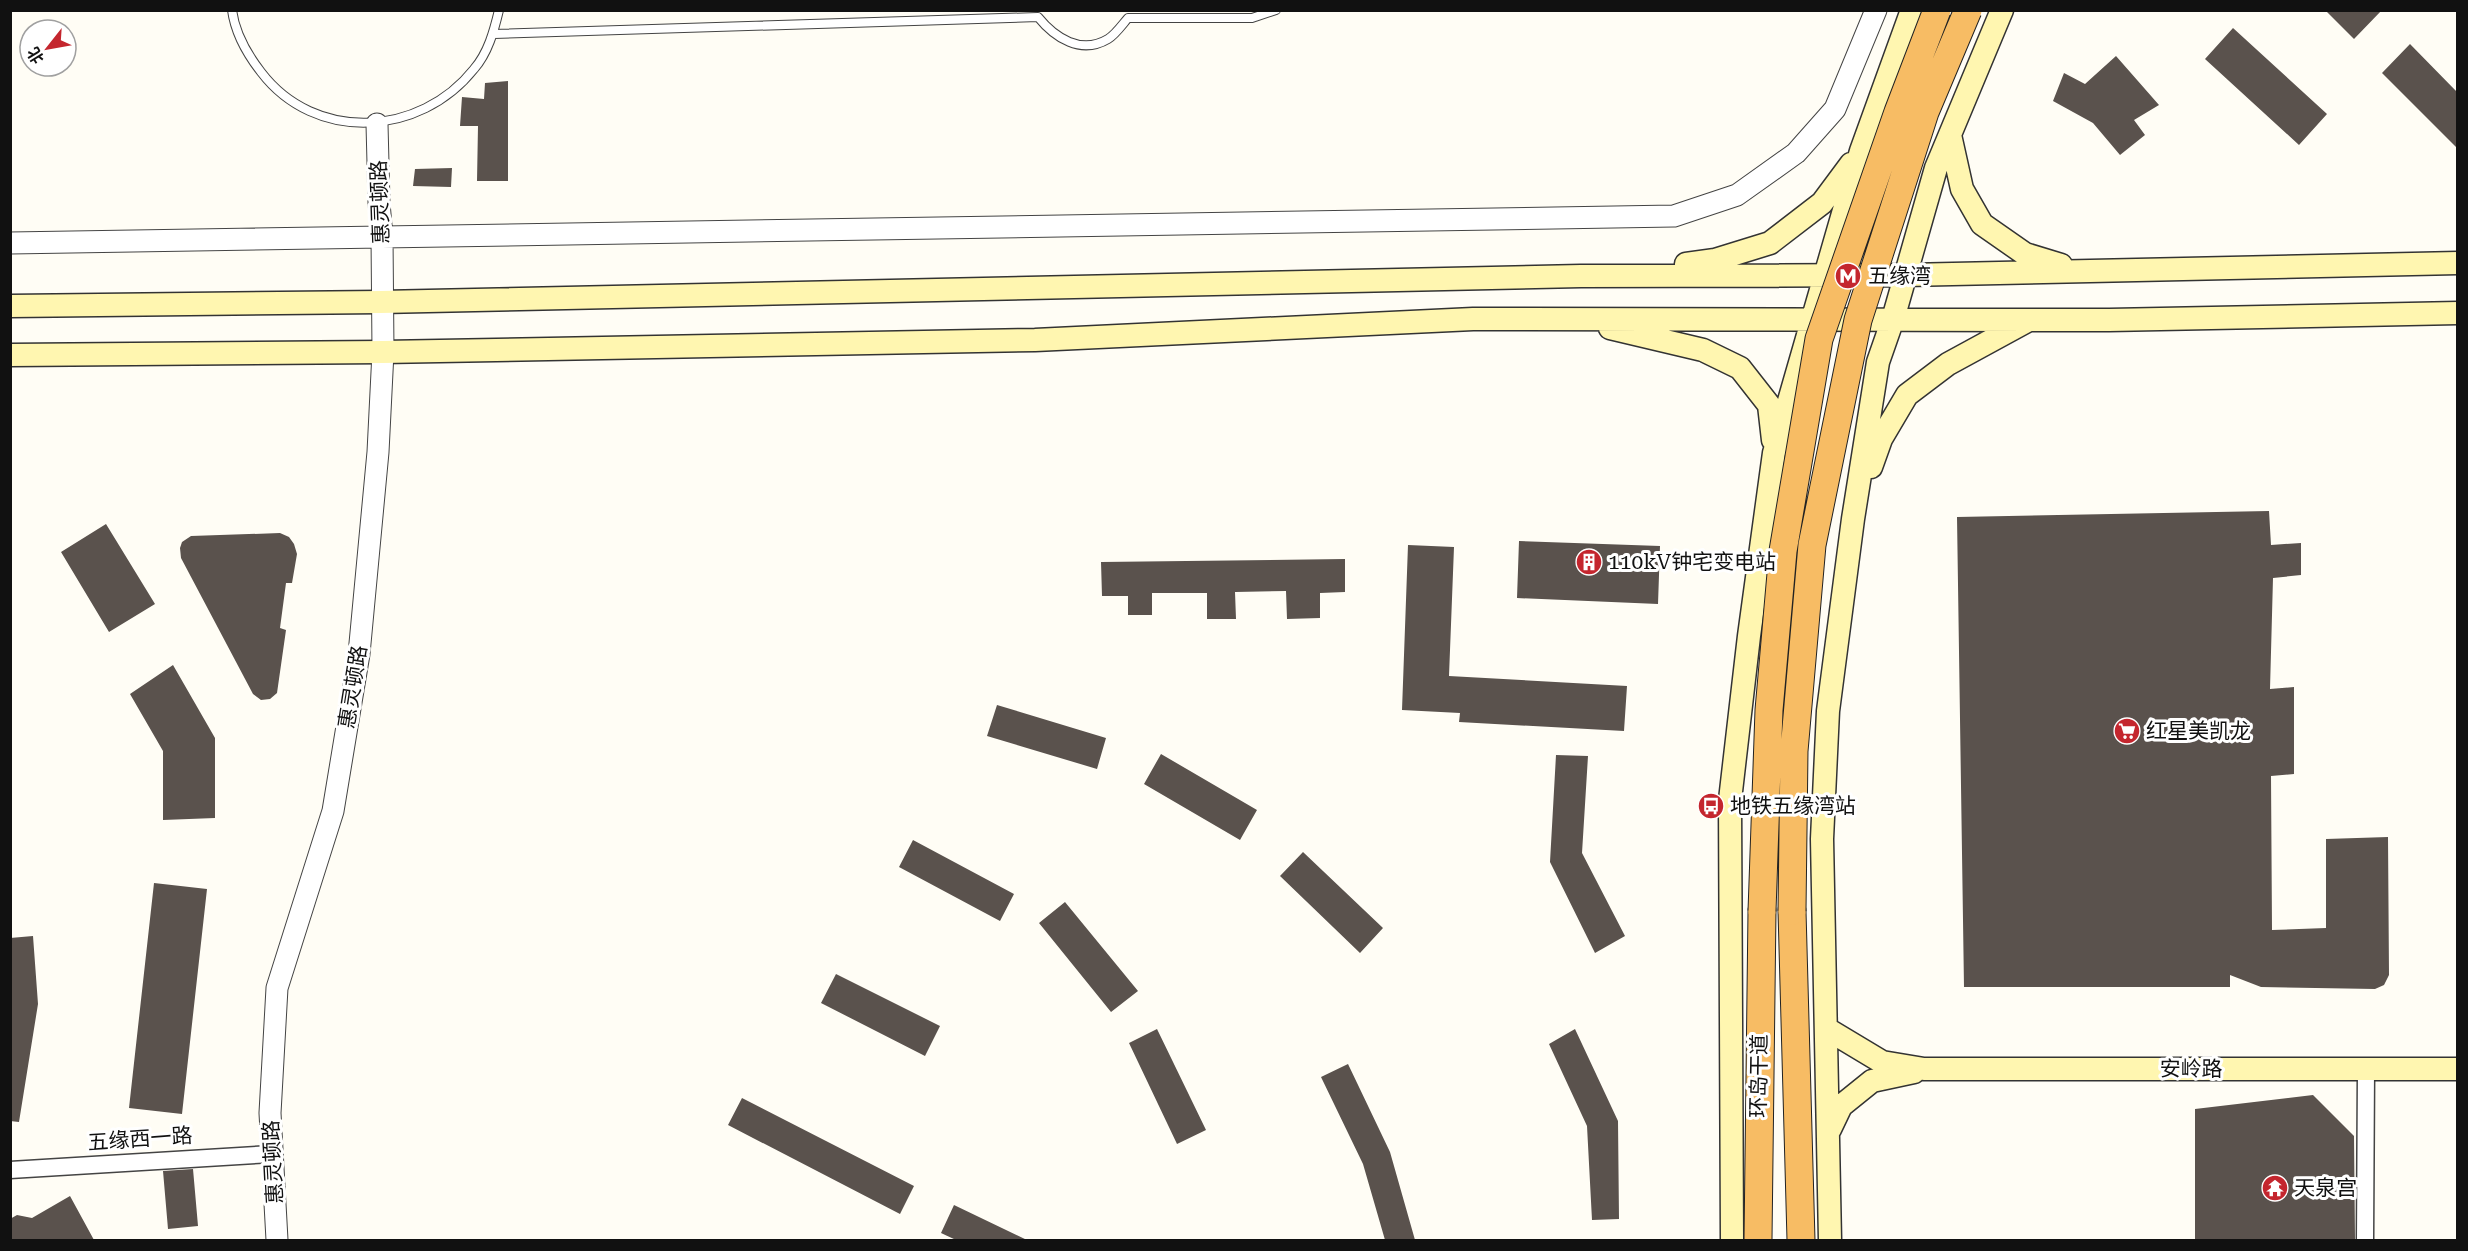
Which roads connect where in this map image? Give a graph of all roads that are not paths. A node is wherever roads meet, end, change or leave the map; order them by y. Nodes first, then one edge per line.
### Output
1 (232, 10) edge
2 (499, 10) edge
3 (1276, 10) edge
4 (1876, 10) edge
5 (1912, 10) edge
6 (1937, 10) edge
7 (1968, 10) edge
8 (2002, 10) edge
9 (494, 34) junction
10 (377, 124) junction
11 (1950, 135) junction
12 (1861, 151) junction
13 (382, 236) junction
14 (10, 243) edge
15 (2457, 263) edge
16 (2083, 271) junction
17 (1825, 275) junction
18 (1906, 275) junction
19 (1581, 276) junction
20 (381, 302) junction
21 (10, 306) edge
22 (2457, 313) edge
23 (1568, 318) junction
24 (1893, 319) junction
25 (2030, 320) junction
26 (1812, 321) junction
27 (383, 352) junction
28 (10, 355) edge
29 (1774, 453) junction
30 (1852, 519) junction
31 (1827, 1029) junction
32 (2366, 1069) junction
33 (2457, 1069) edge
34 (1924, 1070) junction
35 (1828, 1133) junction
36 (272, 1154) junction
37 (10, 1170) edge
38 (277, 1240) edge
39 (1732, 1240) edge
40 (1758, 1240) edge
41 (1801, 1240) edge
42 (1830, 1240) edge
43 (2365, 1240) edge

1 - 10 lane
2 - 9 lane
3 - 9 lane
4 - 13 street
5 - 12 main road
6 - 40 highway, 环岛干道, bridge
7 - 41 highway, 环岛干道, bridge
8 - 11 main road
9 - 10 lane
10 - 13 street, 惠灵顿路
11 - 16 main road
11 - 18 main road
12 - 17 main road
12 - 19 main road
13 - 14 street
13 - 20 street, 惠灵顿路
15 - 16 main road
16 - 18 main road
17 - 18 main road
17 - 19 main road
17 - 26 main road
18 - 24 main road
19 - 20 main road
20 - 21 main road
20 - 27 street, 惠灵顿路
22 - 25 main road
23 - 26 main road
23 - 27 main road
23 - 29 main road
24 - 25 main road
24 - 26 main road
24 - 30 main road
25 - 30 main road
26 - 29 main road
27 - 28 main road
27 - 36 street, 惠灵顿路
29 - 39 main road
30 - 31 main road
31 - 34 main road
31 - 35 main road
32 - 33 main road, 安岭路
32 - 34 main road, 安岭路
32 - 43 street
34 - 35 main road
35 - 42 main road
36 - 37 street, 五缘西一路
36 - 38 street, 惠灵顿路

